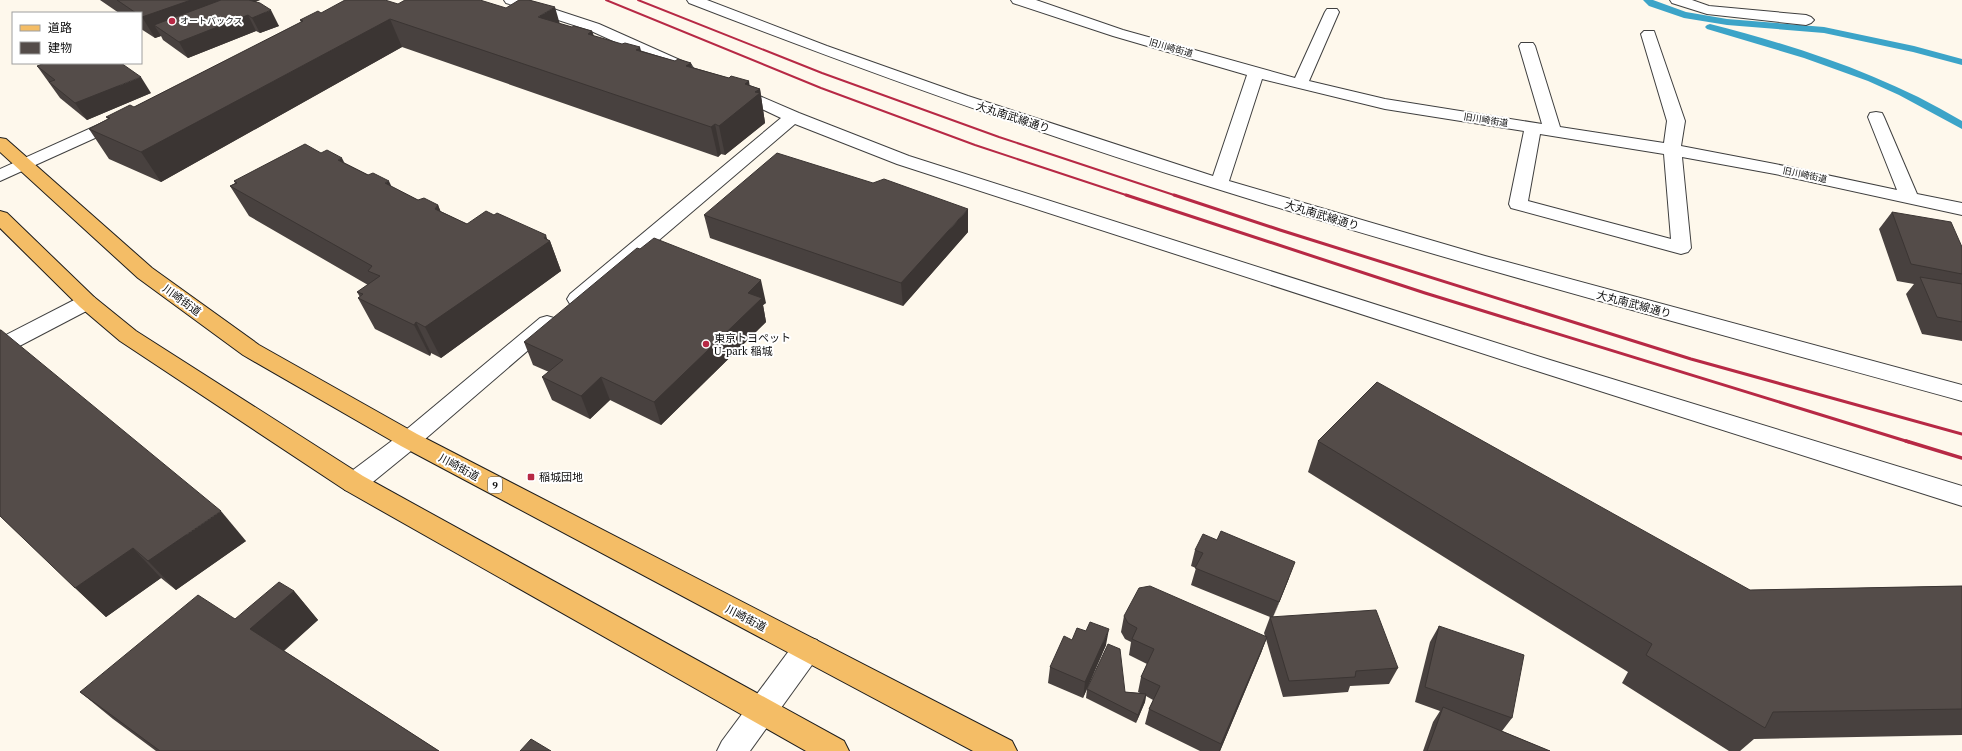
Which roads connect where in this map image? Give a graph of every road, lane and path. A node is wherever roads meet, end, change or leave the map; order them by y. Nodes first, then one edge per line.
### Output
1 (511, 0) edge
2 (694, 0) edge
3 (1018, 0) edge
4 (1677, 0) edge
5 (1045, 3) edge
6 (1332, 12) dead end
7 (1747, 15) junction
8 (1806, 20) dead end
9 (1757, 27) dead end
10 (1649, 34) dead end
11 (1527, 46) dead end
12 (1256, 72) junction
13 (701, 75) edge
14 (1300, 84) junction
15 (722, 85) edge
16 (136, 111) edge
17 (793, 117) junction
18 (1876, 117) dead end
19 (1533, 127) junction
20 (1552, 130) junction
21 (0, 143) edge
22 (1672, 150) junction
23 (24, 165) junction
24 (0, 176) edge
25 (1219, 184) junction
26 (1910, 198) junction
27 (1935, 203) junction
28 (1962, 209) edge
29 (0, 217) edge
30 (1944, 223) edge
31 (87, 302) junction
32 (0, 347) edge
33 (1962, 393) edge
34 (409, 440) junction
35 (354, 483) junction
36 (1962, 496) edge
37 (807, 650) junction
38 (762, 710) junction
39 (732, 751) edge
40 (834, 751) edge
41 (1002, 751) edge

1 - 13 street
2 - 25 street, 大丸南武線通り
3 - 5 street, 旧川崎街道
4 - 7 street
5 - 12 street, 旧川崎街道
6 - 14 street
7 - 8 street
7 - 9 street
10 - 22 street
11 - 20 street
12 - 14 street, 旧川崎街道
12 - 25 street
14 - 19 street, 旧川崎街道
15 - 17 street
16 - 23 street
17 - 34 street
17 - 36 street
18 - 26 street
19 - 20 street, 旧川崎街道
19 - 22 street
20 - 22 street, 旧川崎街道
21 - 23 main road, 川崎街道 / 9
22 - 26 street, 旧川崎街道
23 - 24 street
23 - 34 main road, 川崎街道 / 9
25 - 33 street, 大丸南武線通り
26 - 27 street, 旧川崎街道
27 - 28 street, 旧川崎街道
27 - 30 street
29 - 31 main road
31 - 32 street
31 - 35 main road
34 - 35 street
34 - 37 main road, 川崎街道 / 9
35 - 38 main road
37 - 38 street
37 - 41 main road, 川崎街道 / 9
38 - 39 street
38 - 40 main road

